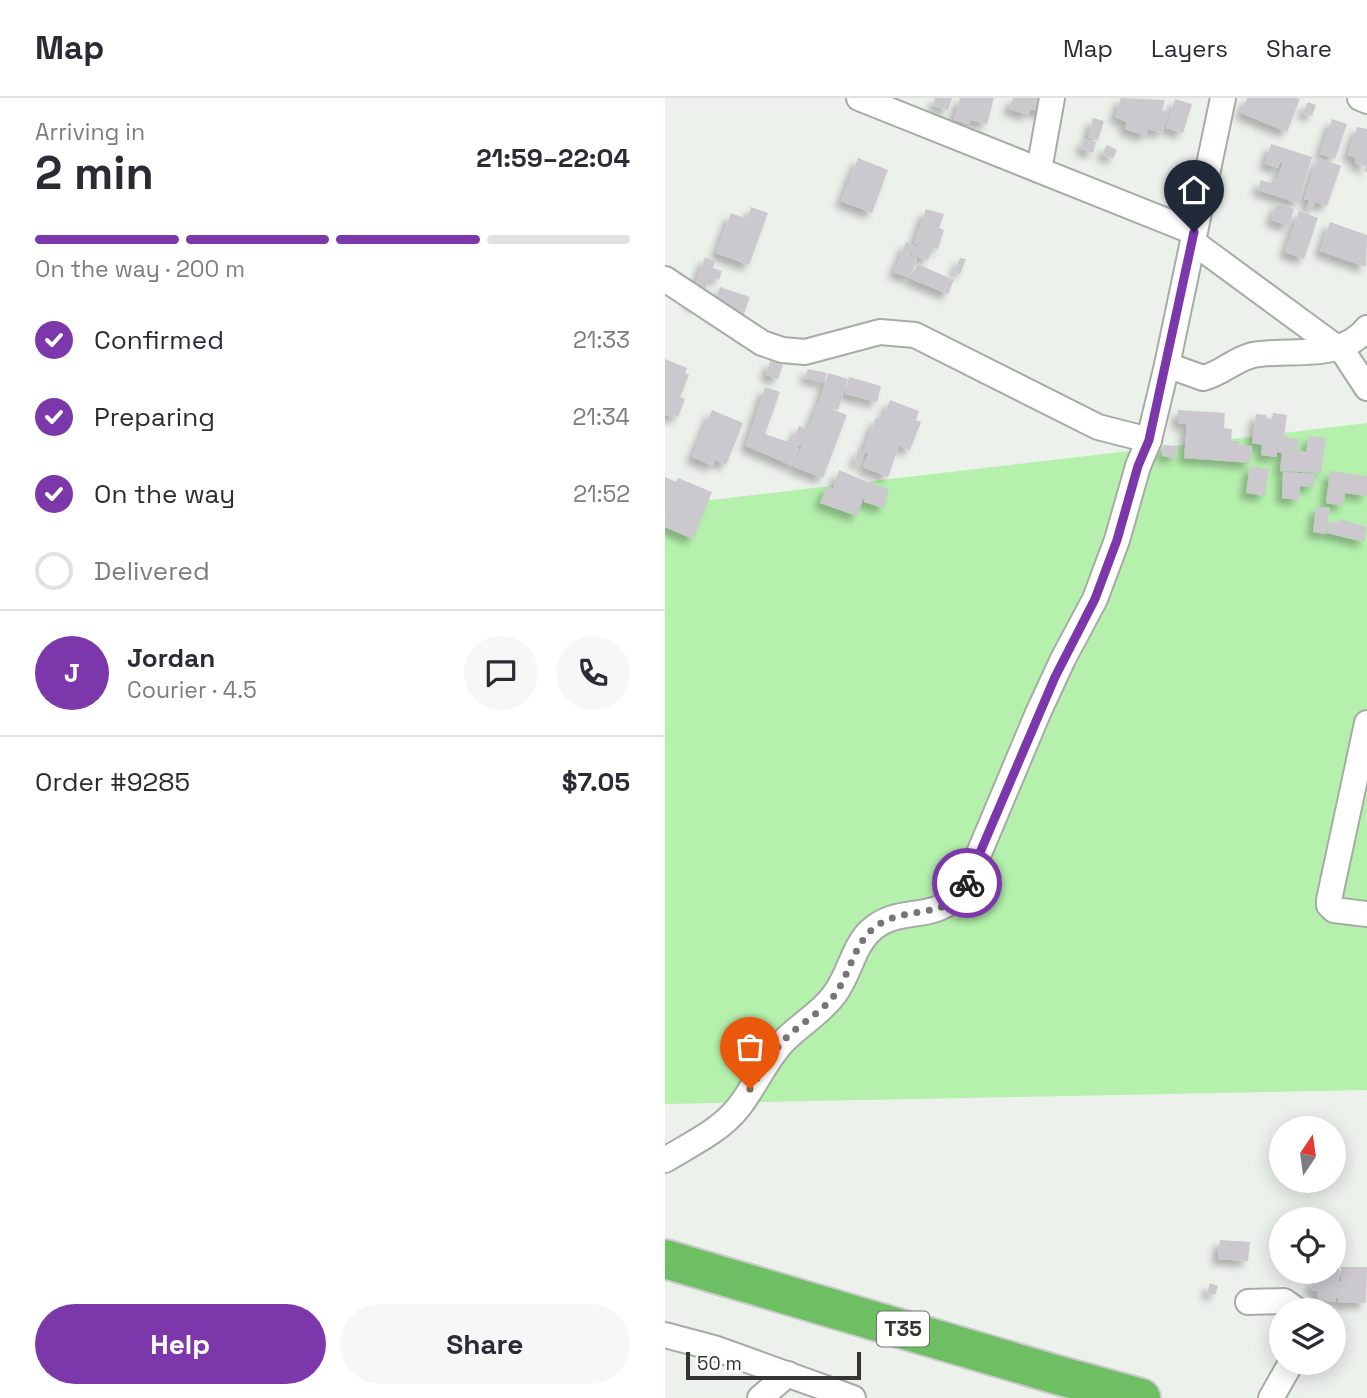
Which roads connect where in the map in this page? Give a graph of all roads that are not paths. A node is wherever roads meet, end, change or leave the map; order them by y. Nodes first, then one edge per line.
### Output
1 (859, 98) edge
2 (1052, 98) edge
3 (1223, 98) edge
4 (1360, 98) edge
5 (1367, 101) edge
6 (1039, 170) junction
7 (1194, 237) junction
8 (665, 279) edge
9 (1367, 328) edge
10 (1339, 349) junction
11 (1167, 365) junction
12 (1367, 388) edge
13 (1149, 440) junction
14 (1367, 723) edge
15 (1367, 914) edge
16 (665, 1160) edge
17 (665, 1259) edge
18 (1269, 1301) edge
19 (1248, 1302) dead end
20 (665, 1335) edge
21 (789, 1374) junction
22 (1284, 1375) edge
23 (760, 1398) edge
24 (853, 1398) edge
25 (1141, 1398) edge
26 (1271, 1398) edge

1 - 6 street
2 - 6 street
3 - 7 street
4 - 5 street
6 - 7 street
7 - 10 street
7 - 11 street
8 - 13 street
9 - 10 street
10 - 11 street
10 - 12 street
11 - 13 street
13 - 16 street
14 - 15 street
17 - 25 highway, T35
18 - 19 street
20 - 21 street
21 - 23 street
21 - 24 street
22 - 26 street

